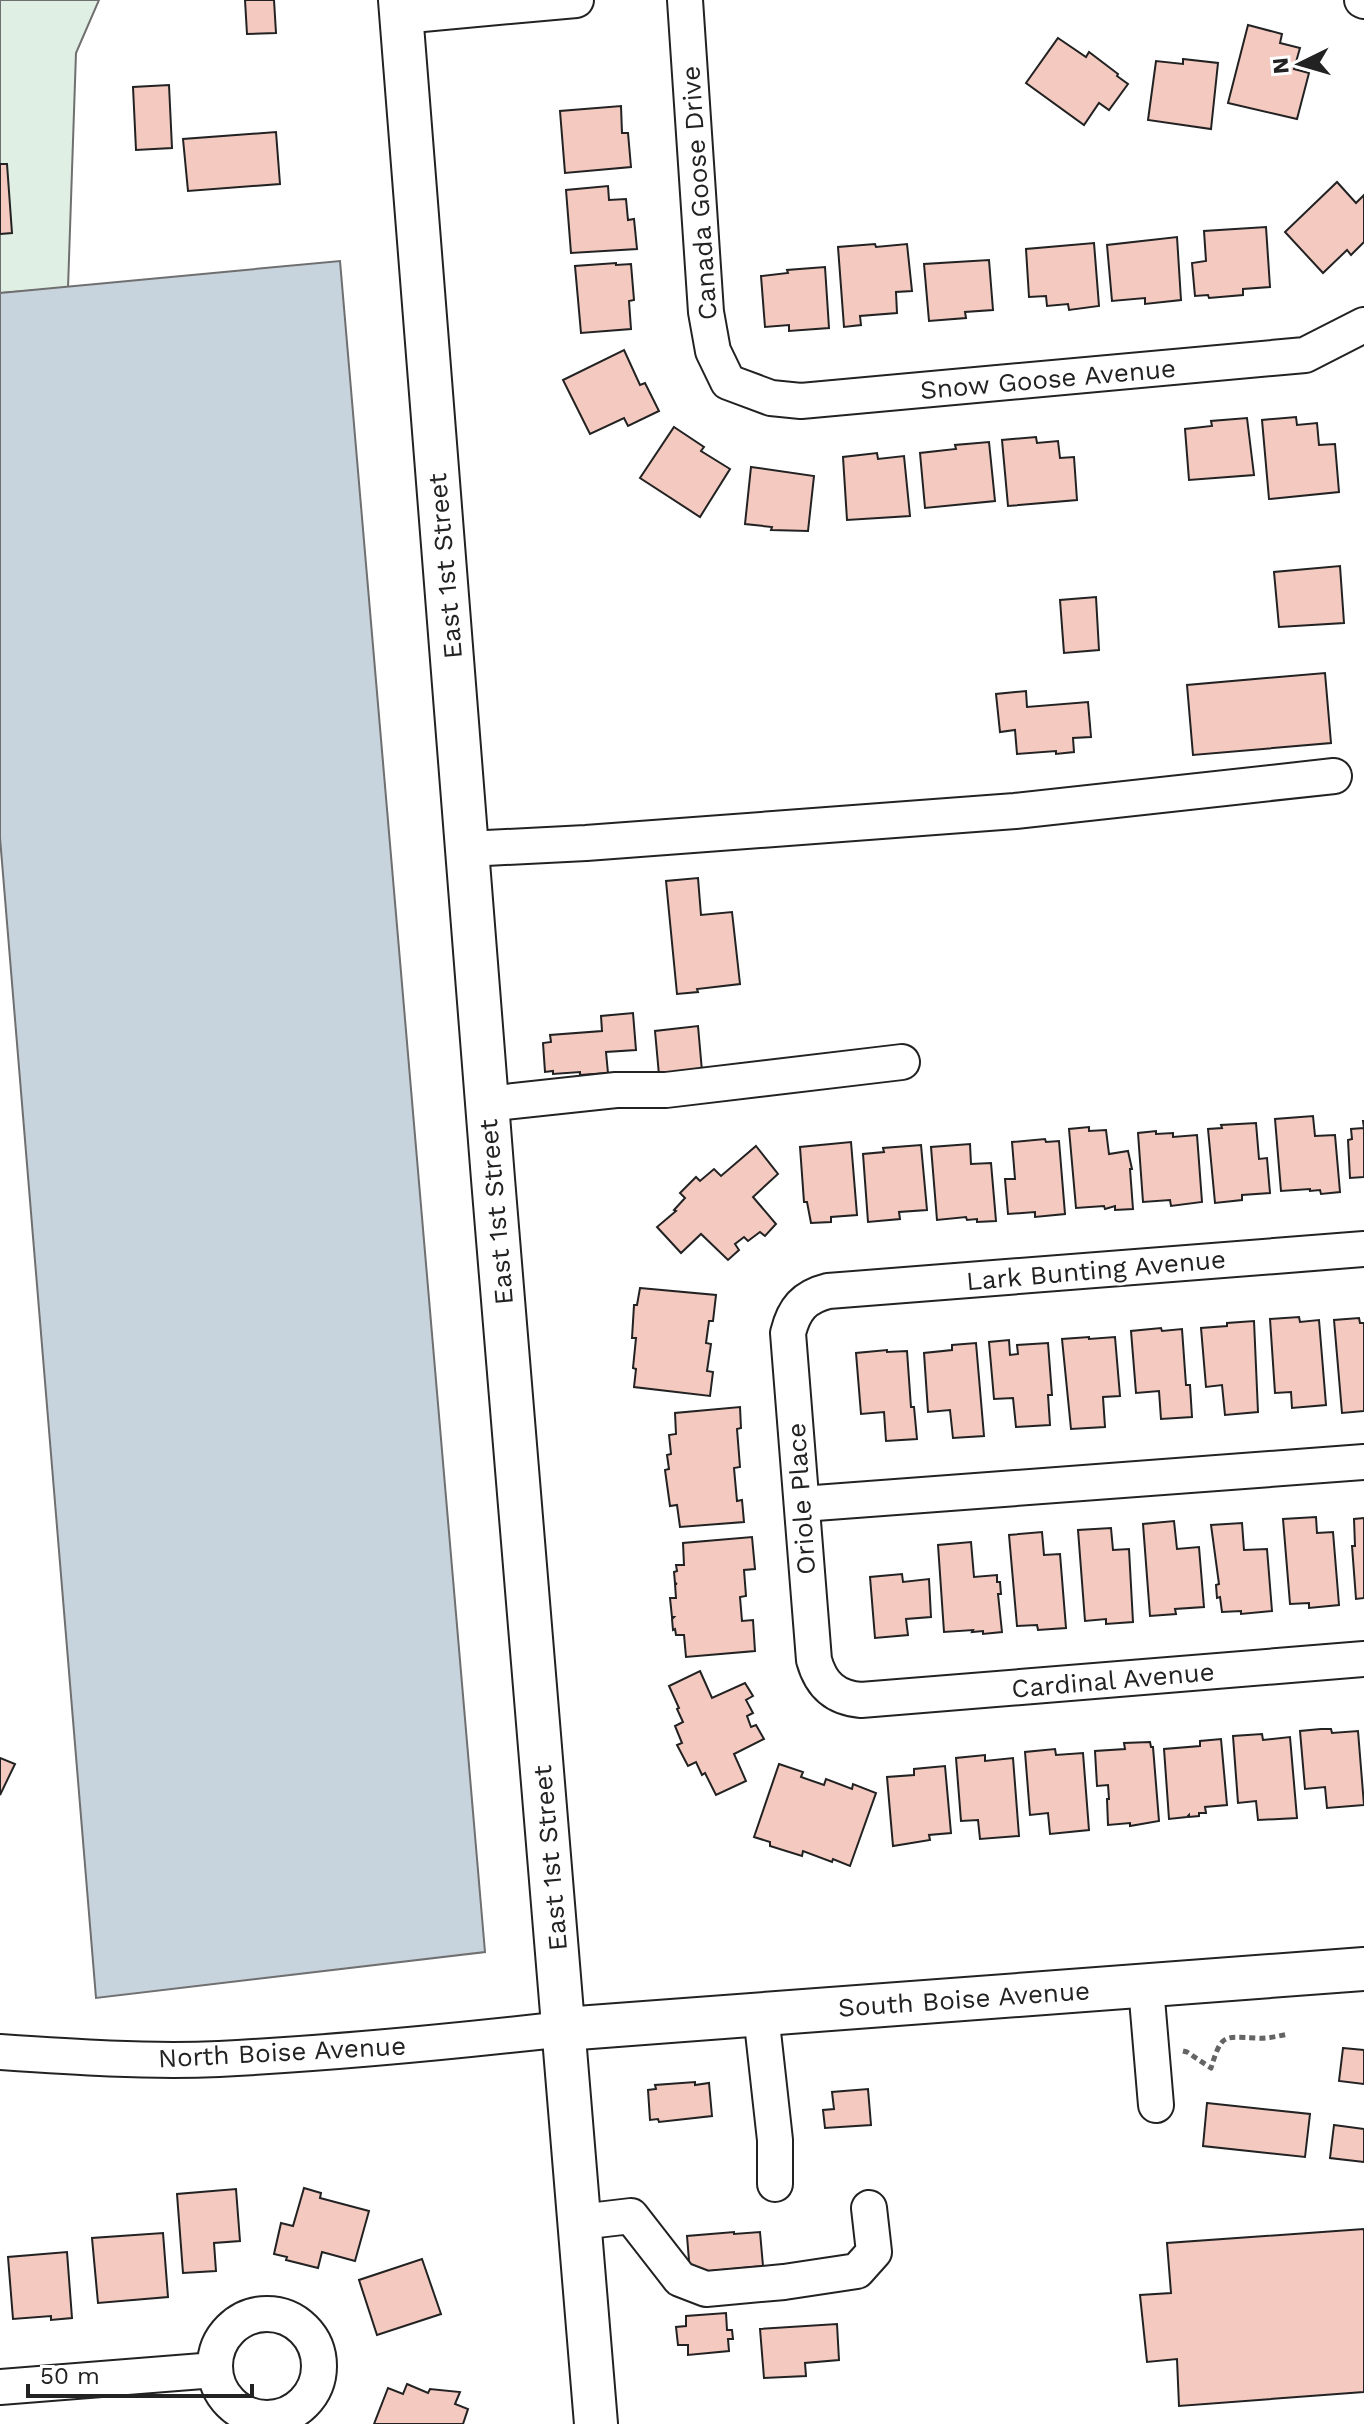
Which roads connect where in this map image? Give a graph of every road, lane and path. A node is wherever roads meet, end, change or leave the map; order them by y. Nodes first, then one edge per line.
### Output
1 (576, 0) edge
2 (685, 0) edge
3 (400, 8) edge
4 (1364, 325) edge
5 (728, 382) joint
6 (1334, 776) dead end
7 (467, 849) junction
8 (902, 1062) dead end
9 (487, 1104) junction
10 (1364, 1249) edge
11 (828, 1291) joint
12 (1364, 1462) edge
13 (802, 1504) junction
14 (1364, 1659) edge
15 (861, 1700) joint
16 (1364, 1969) edge
17 (1146, 1987) junction
18 (761, 2014) junction
19 (564, 2029) junction
20 (1289, 2034) dead end
21 (1179, 2051) dead end
22 (0, 2052) edge
23 (1156, 2105) dead end
24 (775, 2184) dead end
25 (869, 2208) dead end
26 (580, 2222) junction
27 (215, 2370) dead end
28 (0, 2387) edge
29 (596, 2424) edge

1 - 3 street
2 - 5 street, Canada Goose Drive
3 - 7 main road, East 1st Street
4 - 5 street, Snow Goose Avenue
6 - 7 street
7 - 9 main road, East 1st Street
8 - 9 street
9 - 19 main road, East 1st Street
10 - 11 street, Lark Bunting Avenue
11 - 13 street, Oriole Place
12 - 13 street
13 - 15 street, Oriole Place
14 - 15 street, Cardinal Avenue
16 - 17 main road, South Boise Avenue
17 - 18 main road, South Boise Avenue
17 - 23 street
18 - 19 main road, South Boise Avenue
18 - 24 street
19 - 22 street, North Boise Avenue
19 - 26 main road, East 1st Street
20 - 21 path
25 - 26 street
26 - 29 main road, East 1st Street
27 - 28 street

